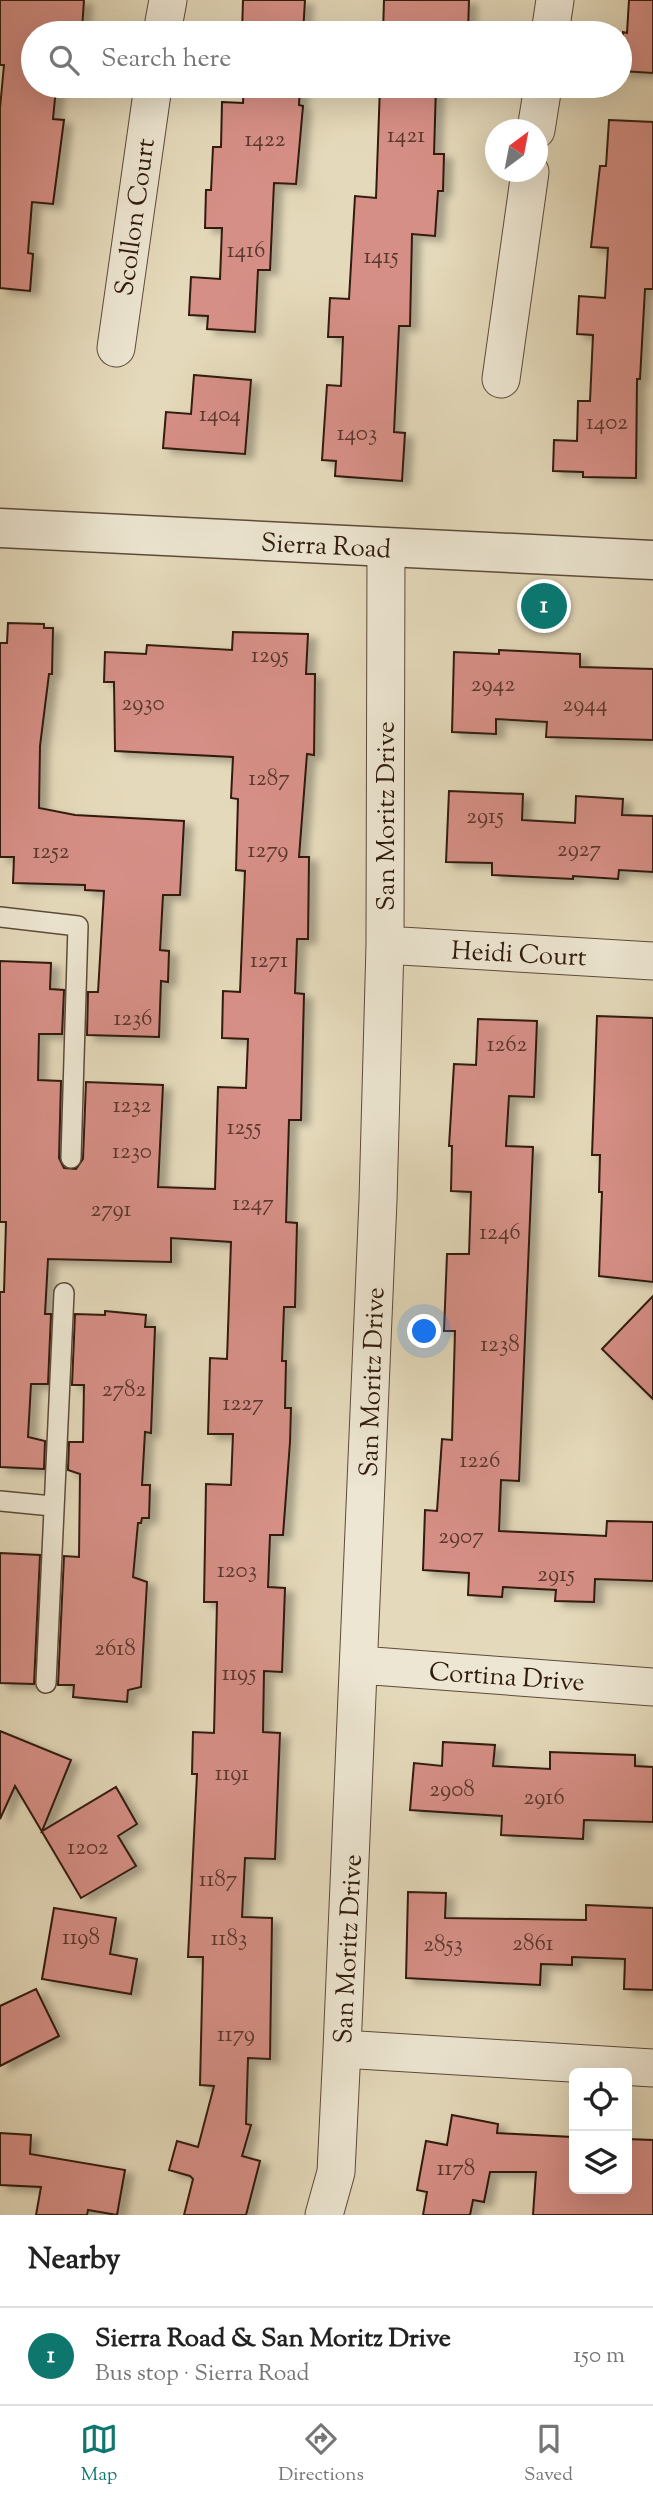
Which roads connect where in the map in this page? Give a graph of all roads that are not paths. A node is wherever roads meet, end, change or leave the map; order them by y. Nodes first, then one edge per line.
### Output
1 (168, 0) edge
2 (555, 0) edge
3 (164, 21) edge
4 (552, 21) edge
5 (151, 98) edge
6 (540, 98) edge
7 (538, 119) edge
8 (529, 182) edge
9 (116, 348) dead end
10 (501, 379) dead end
11 (0, 528) edge
12 (386, 548) junction
13 (653, 560) edge
14 (0, 917) edge
15 (385, 945) junction
16 (653, 961) edge
17 (71, 1158) dead end
18 (64, 1293) dead end
19 (0, 1501) edge
20 (52, 1506) junction
21 (360, 1665) junction
22 (46, 1683) dead end
23 (653, 1687) edge
24 (342, 2049) junction
25 (653, 2068) edge
26 (324, 2215) edge

1 - 3 street
2 - 4 street
5 - 9 street, Scollon Court
6 - 7 street
8 - 10 street
11 - 12 street, Sierra Road
12 - 13 street, Sierra Road
12 - 15 street, San Moritz Drive
14 - 17 lane
15 - 16 street, Heidi Court
15 - 21 street, San Moritz Drive
18 - 20 lane
19 - 20 lane
20 - 22 lane
21 - 23 street, Cortina Drive
21 - 24 street, San Moritz Drive
24 - 25 street
24 - 26 street, San Moritz Drive

